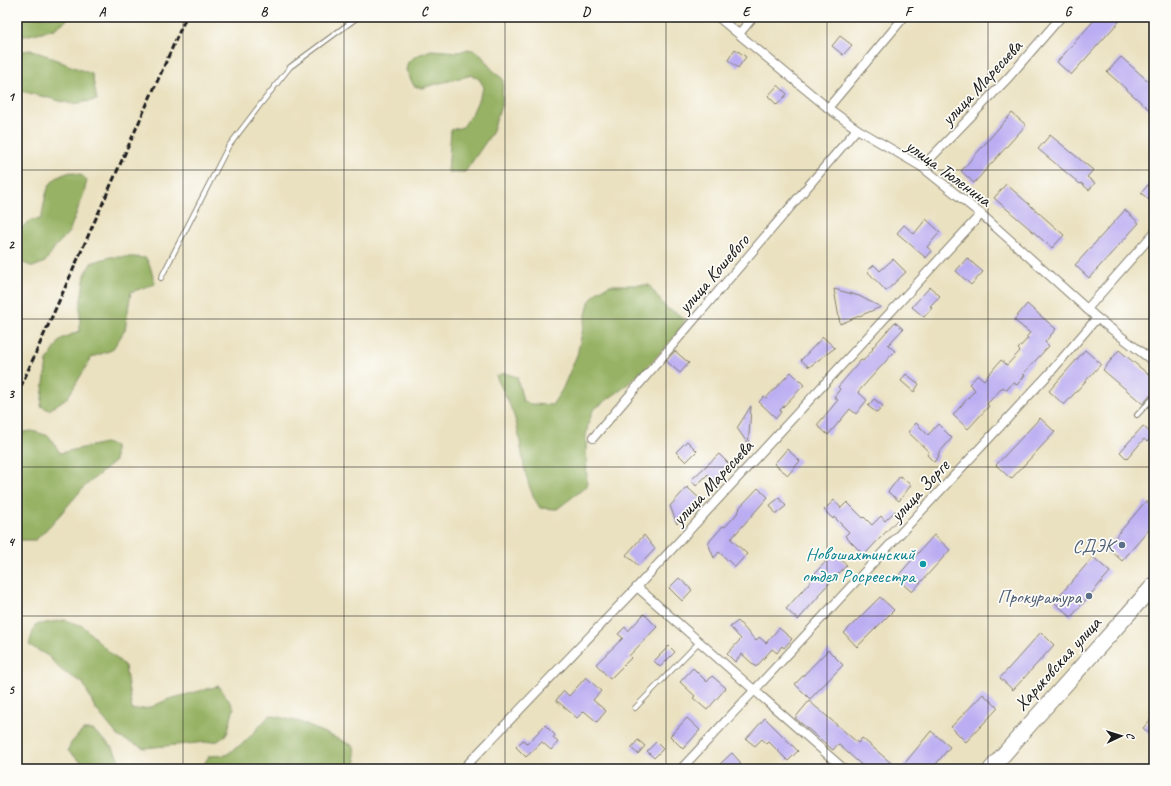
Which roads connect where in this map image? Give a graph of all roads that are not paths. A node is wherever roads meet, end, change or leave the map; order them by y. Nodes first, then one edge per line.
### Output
1 (358, 17) edge
2 (718, 17) edge
3 (753, 17) edge
4 (904, 17) edge
5 (1061, 17) edge
6 (739, 34) junction
7 (828, 108) junction
8 (857, 129) junction
9 (922, 167) junction
10 (981, 214) junction
11 (1154, 233) edge
12 (161, 278) dead end
13 (1087, 309) junction
14 (1097, 318) junction
15 (1154, 362) edge
16 (1154, 397) edge
17 (1137, 416) dead end
18 (593, 438) dead end
19 (1154, 585) edge
20 (637, 587) junction
21 (699, 642) junction
22 (755, 690) junction
23 (635, 708) dead end
24 (463, 769) edge
25 (681, 769) edge
26 (844, 769) edge
27 (991, 769) edge

1 - 12 lane
2 - 6 street, улица Тюленина
3 - 6 street
4 - 7 street
5 - 9 street, улица Маресьева
6 - 7 street, улица Тюленина
7 - 8 street, улица Тюленина
8 - 9 street, улица Тюленина
8 - 18 street, улица Кошевого
9 - 10 street, улица Тюленина
10 - 13 street, улица Тюленина
10 - 20 street, улица Маресьева
11 - 13 street
13 - 14 street, улица Тюленина
14 - 15 street, улица Тюленина
14 - 22 street, улица Зорге
16 - 17 lane
19 - 27 highway, Харьковская улица
20 - 21 street
20 - 24 street, улица Маресьева
21 - 22 street
21 - 23 lane
22 - 25 street, улица Зорге
22 - 26 street

